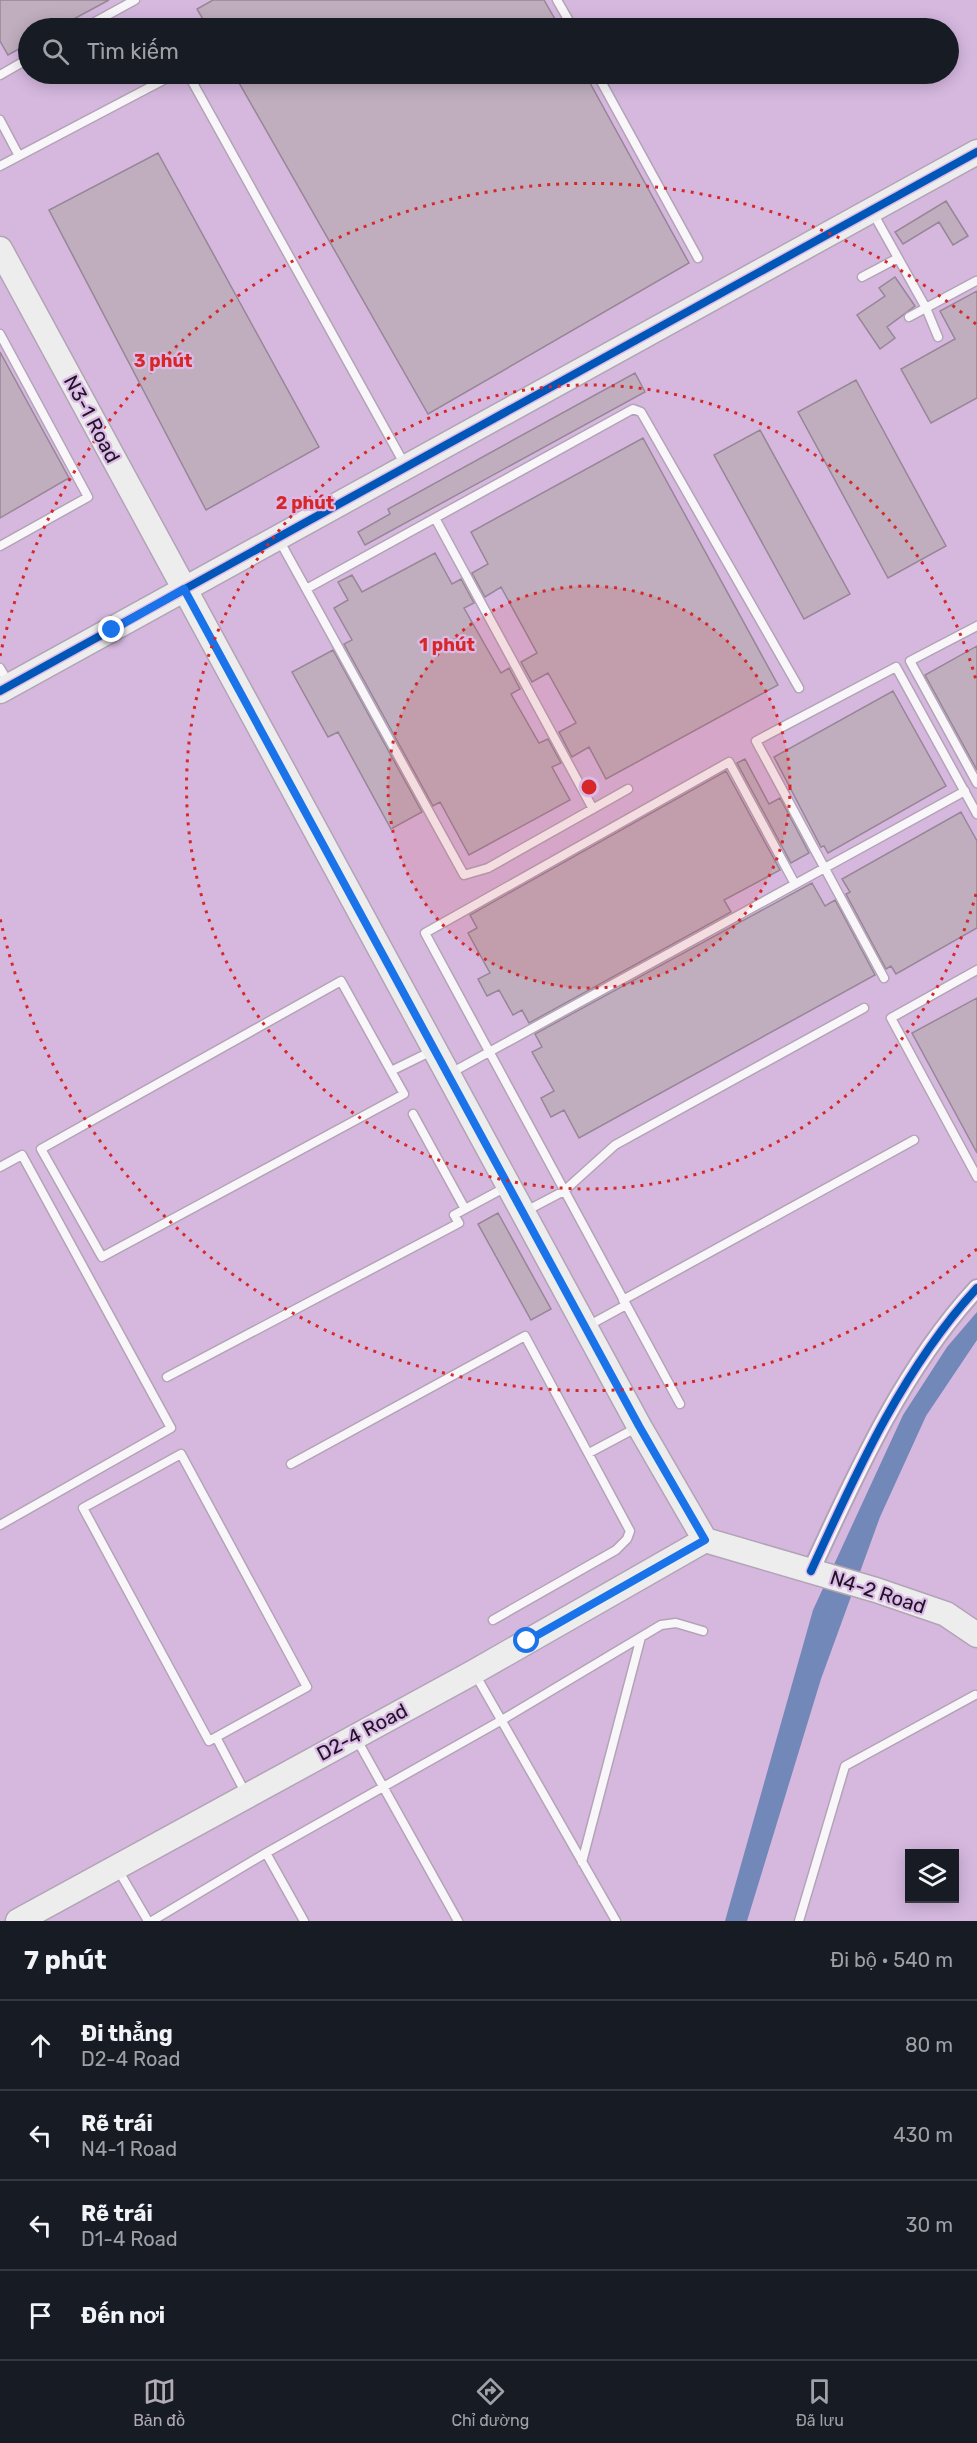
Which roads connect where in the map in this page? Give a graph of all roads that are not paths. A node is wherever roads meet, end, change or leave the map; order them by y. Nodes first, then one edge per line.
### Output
1 (135, 0) edge
2 (557, 0) edge
3 (102, 18) edge
4 (567, 18) edge
5 (18, 65) edge
6 (0, 75) edge
7 (156, 84) edge
8 (194, 84) edge
9 (602, 84) edge
10 (0, 120) edge
11 (977, 152) edge
12 (19, 156) junction
13 (0, 166) edge
14 (872, 210) junction
15 (0, 249) edge
16 (698, 258) dead end
17 (898, 258) junction
18 (862, 277) dead end
19 (976, 281) edge
20 (926, 308) junction
21 (909, 317) dead end
22 (0, 334) edge
23 (938, 337) dead end
24 (407, 468) junction
25 (435, 518) junction
26 (278, 538) junction
27 (0, 546) edge
28 (308, 588) junction
29 (184, 589) junction
30 (977, 626) edge
31 (3, 681) edge
32 (799, 688) dead end
33 (977, 783) edge
34 (628, 789) dead end
35 (965, 791) junction
36 (593, 809) junction
37 (977, 814) edge
38 (825, 868) junction
39 (795, 884) junction
40 (977, 970) edge
41 (884, 978) dead end
42 (864, 1008) dead end
43 (435, 1049) junction
44 (489, 1052) junction
45 (391, 1071) junction
46 (448, 1074) junction
47 (413, 1114) dead end
48 (914, 1140) dead end
49 (0, 1167) edge
50 (977, 1177) edge
51 (509, 1186) junction
52 (564, 1191) junction
53 (465, 1209) junction
54 (523, 1212) junction
55 (977, 1288) edge
56 (625, 1302) junction
57 (586, 1327) junction
58 (167, 1377) dead end
59 (680, 1404) dead end
60 (639, 1426) junction
61 (589, 1453) junction
62 (291, 1464) dead end
63 (0, 1526) edge
64 (705, 1540) junction
65 (811, 1571) junction
66 (494, 1620) dead end
67 (703, 1631) dead end
68 (977, 1635) edge
69 (641, 1637) junction
70 (474, 1672) junction
71 (975, 1695) dead end
72 (502, 1720) junction
73 (354, 1735) junction
74 (216, 1737) junction
75 (383, 1788) junction
76 (247, 1795) junction
77 (266, 1853) junction
78 (582, 1862) junction
79 (117, 1867) junction
80 (18, 1921) edge
81 (150, 1921) edge
82 (304, 1921) edge
83 (458, 1921) edge
84 (616, 1921) edge
85 (799, 1921) edge

1 - 3 lane
2 - 4 lane
5 - 6 lane
7 - 12 lane
8 - 24 lane
9 - 16 lane
10 - 12 lane
11 - 14 main road
12 - 13 lane
14 - 17 lane
14 - 24 main road
15 - 29 main road, N3-1 Road
17 - 18 lane
17 - 20 lane
19 - 20 lane
20 - 21 lane
20 - 23 lane
22 - 27 lane
24 - 26 main road
25 - 28 lane
25 - 32 lane
25 - 36 lane
26 - 28 lane
26 - 29 main road
28 - 36 lane
29 - 31 main road
29 - 43 main road, N3-1 Road
30 - 33 lane
34 - 36 lane
35 - 37 lane
35 - 38 lane
35 - 38 lane
38 - 39 lane
38 - 41 lane
39 - 44 lane
39 - 44 lane
40 - 50 lane
42 - 52 lane
43 - 45 lane
43 - 46 main road, N3-1 Road
44 - 46 lane
44 - 52 lane
45 - 45 lane
46 - 51 main road, N3-1 Road
47 - 53 lane
48 - 56 lane
49 - 63 lane
51 - 53 lane
51 - 54 main road, N3-1 Road
52 - 54 lane
52 - 56 lane
53 - 58 lane
54 - 57 main road, N3-1 Road
55 - 65 street
56 - 57 lane
56 - 59 lane
57 - 60 main road, N3-1 Road
60 - 61 lane
60 - 64 main road, N3-1 Road
61 - 62 lane
61 - 66 lane
64 - 65 main road, N4-2 Road
64 - 70 main road, D2-4 Road
65 - 68 main road, N4-2 Road
67 - 69 lane
69 - 72 lane
69 - 78 lane
70 - 72 lane
70 - 73 main road, D2-4 Road
71 - 85 lane
72 - 75 lane
72 - 78 lane
73 - 75 lane
73 - 76 main road, D2-4 Road
74 - 74 lane
74 - 76 lane
75 - 77 lane
75 - 83 lane
76 - 79 main road, D2-4 Road
77 - 81 lane
77 - 82 lane
78 - 84 lane
79 - 80 main road, D2-4 Road
79 - 81 lane

